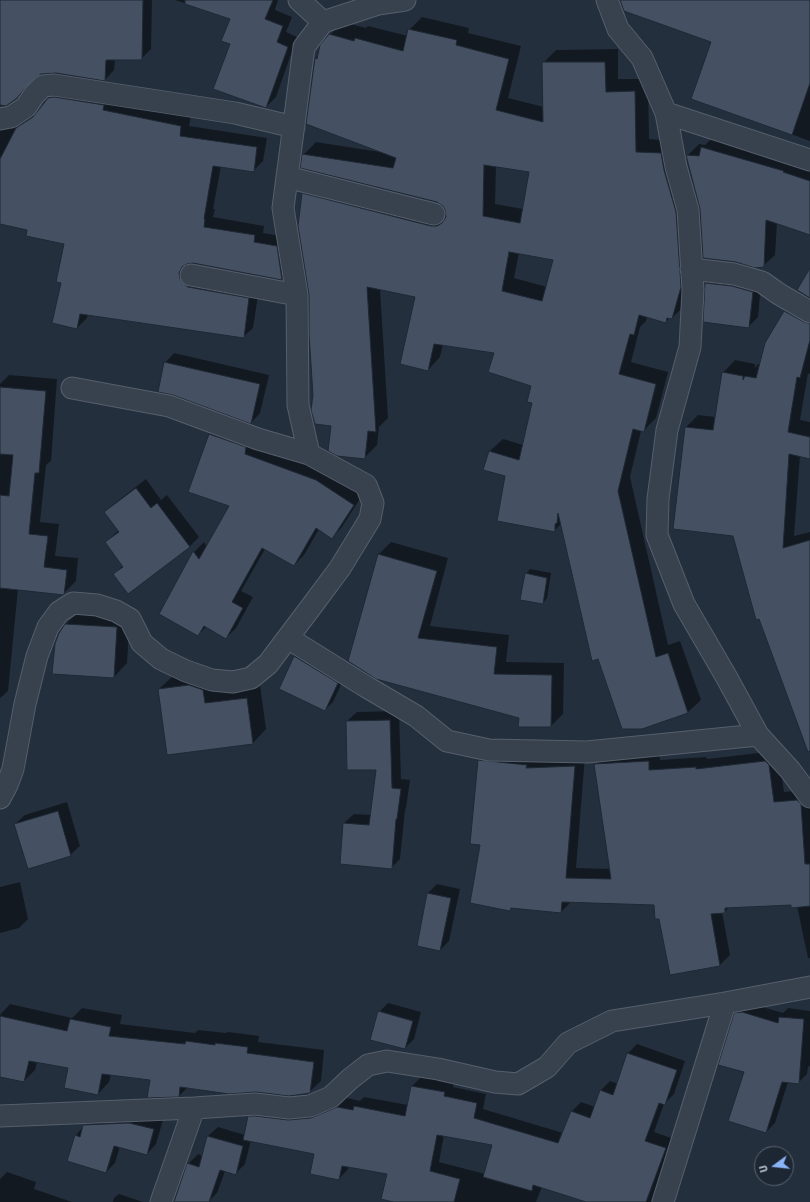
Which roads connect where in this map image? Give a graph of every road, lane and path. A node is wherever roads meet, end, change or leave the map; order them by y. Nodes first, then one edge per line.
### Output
1 (299, 0) edge
2 (406, 0) edge
3 (607, 0) edge
4 (323, 22) junction
5 (666, 113) junction
6 (0, 119) edge
7 (294, 127) junction
8 (810, 160) edge
9 (287, 177) junction
10 (434, 214) dead end
11 (691, 269) junction
12 (191, 275) dead end
13 (297, 295) junction
14 (810, 312) edge
15 (72, 388) dead end
16 (309, 454) junction
17 (288, 638) junction
18 (758, 735) junction
19 (810, 797) edge
20 (0, 798) edge
21 (810, 987) edge
22 (726, 1003) junction
23 (194, 1108) junction
24 (0, 1116) edge
25 (161, 1202) edge
26 (663, 1202) edge

1 - 4 street
2 - 4 street
3 - 5 street
4 - 7 street
5 - 8 street
5 - 11 street
6 - 7 street
7 - 9 street
9 - 10 street
9 - 13 street
11 - 14 street
11 - 18 street
12 - 13 street
13 - 16 street
15 - 16 street
16 - 17 street
17 - 18 street
17 - 20 street
18 - 19 street
21 - 22 street
22 - 23 street
22 - 26 street
23 - 24 street
23 - 25 street

